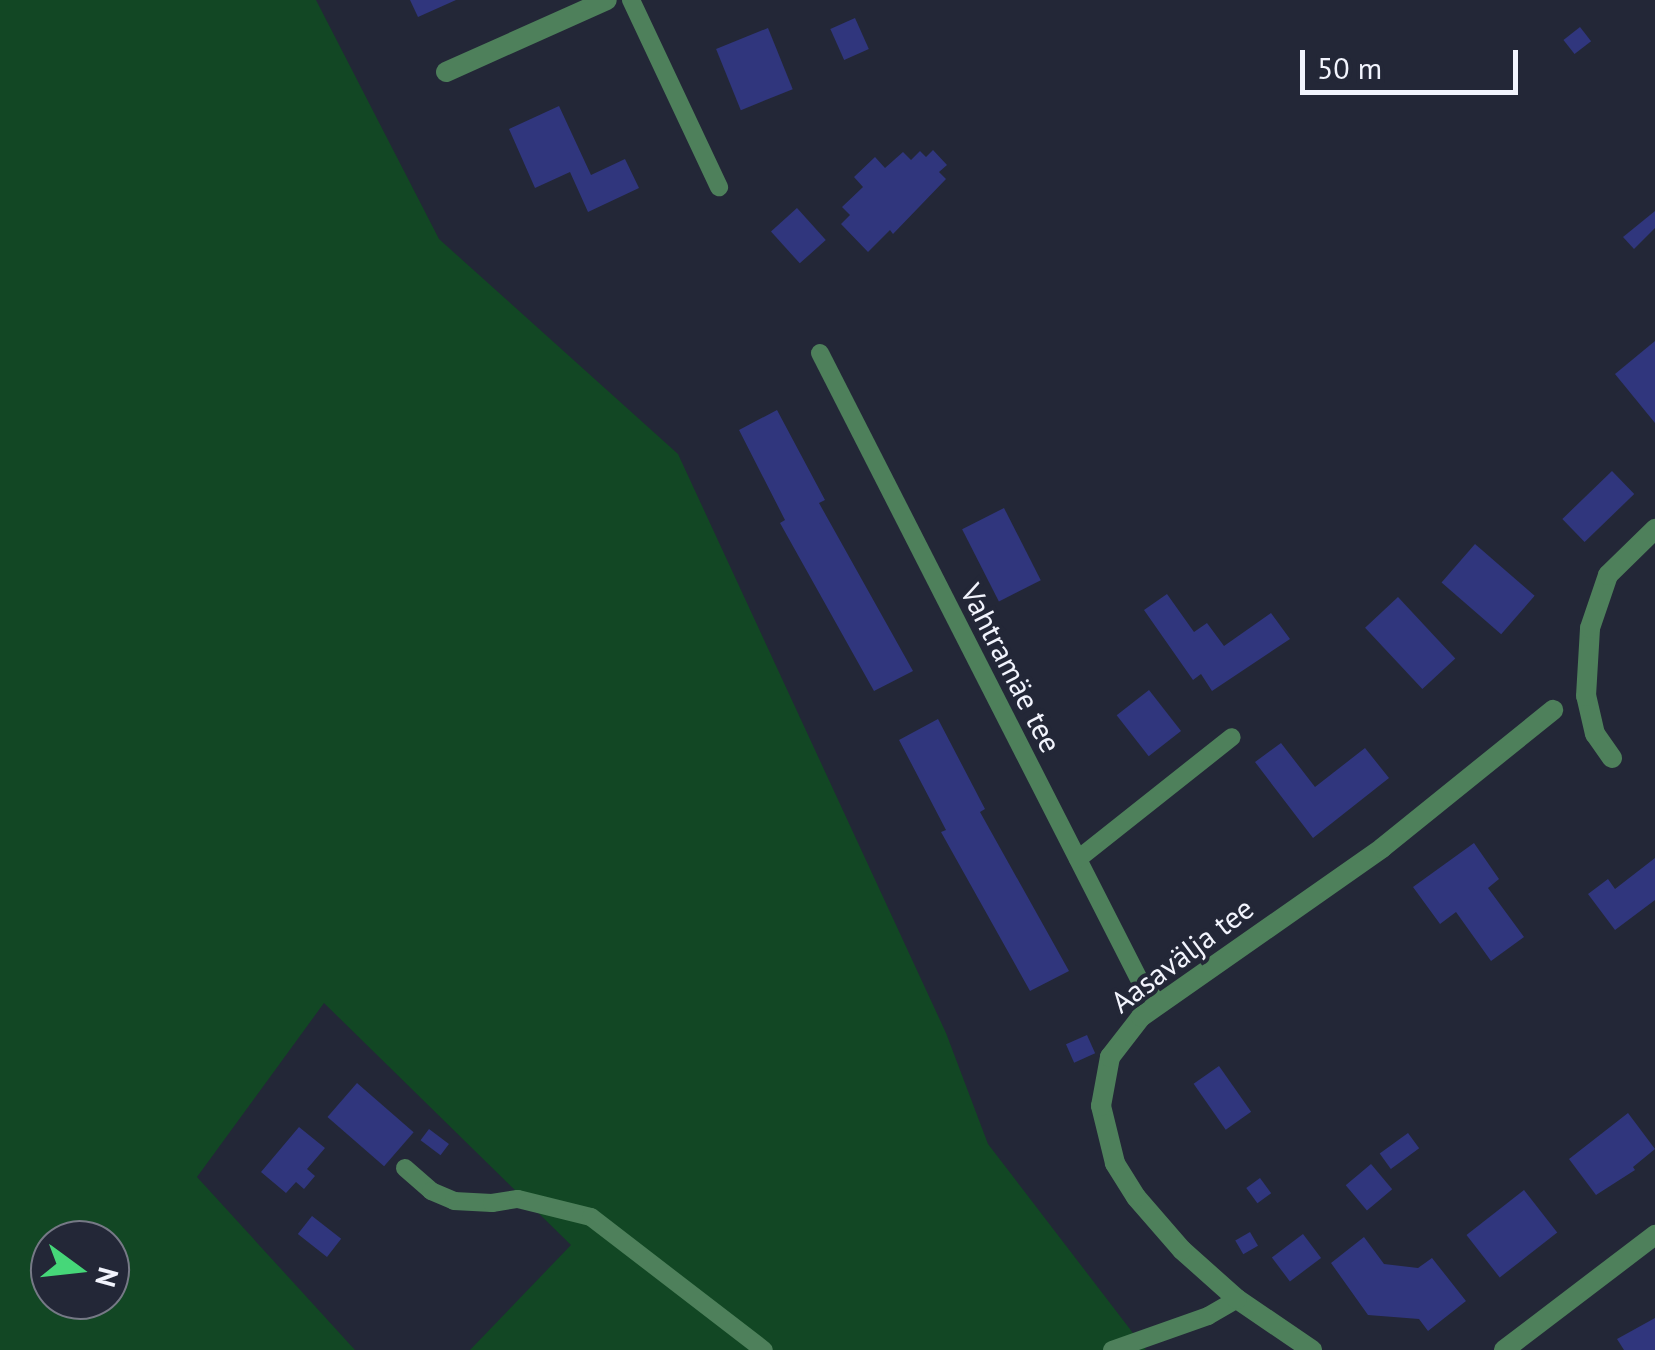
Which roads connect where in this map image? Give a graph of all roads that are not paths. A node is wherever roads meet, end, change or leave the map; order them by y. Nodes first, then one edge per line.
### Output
1 (608, 0) edge
2 (630, 0) edge
3 (446, 72) dead end
4 (719, 188) dead end
5 (820, 353) dead end
6 (1655, 529) edge
7 (1553, 710) dead end
8 (1232, 736) dead end
9 (1612, 758) dead end
10 (1078, 859) junction
11 (1159, 1003) junction
12 (405, 1168) dead end
13 (1655, 1235) edge
14 (1237, 1299) junction
15 (764, 1350) edge
16 (1112, 1350) edge
17 (1312, 1350) edge
18 (1504, 1350) edge

1 - 3 street
2 - 4 lane
5 - 10 lane, Vahtramäe tee
6 - 9 street
7 - 11 street, Aasavälja tee
8 - 10 lane
10 - 11 lane, Vahtramäe tee
11 - 14 street, Aasavälja tee
12 - 15 lane
13 - 18 street
14 - 16 lane
14 - 17 street, Aasavälja tee

